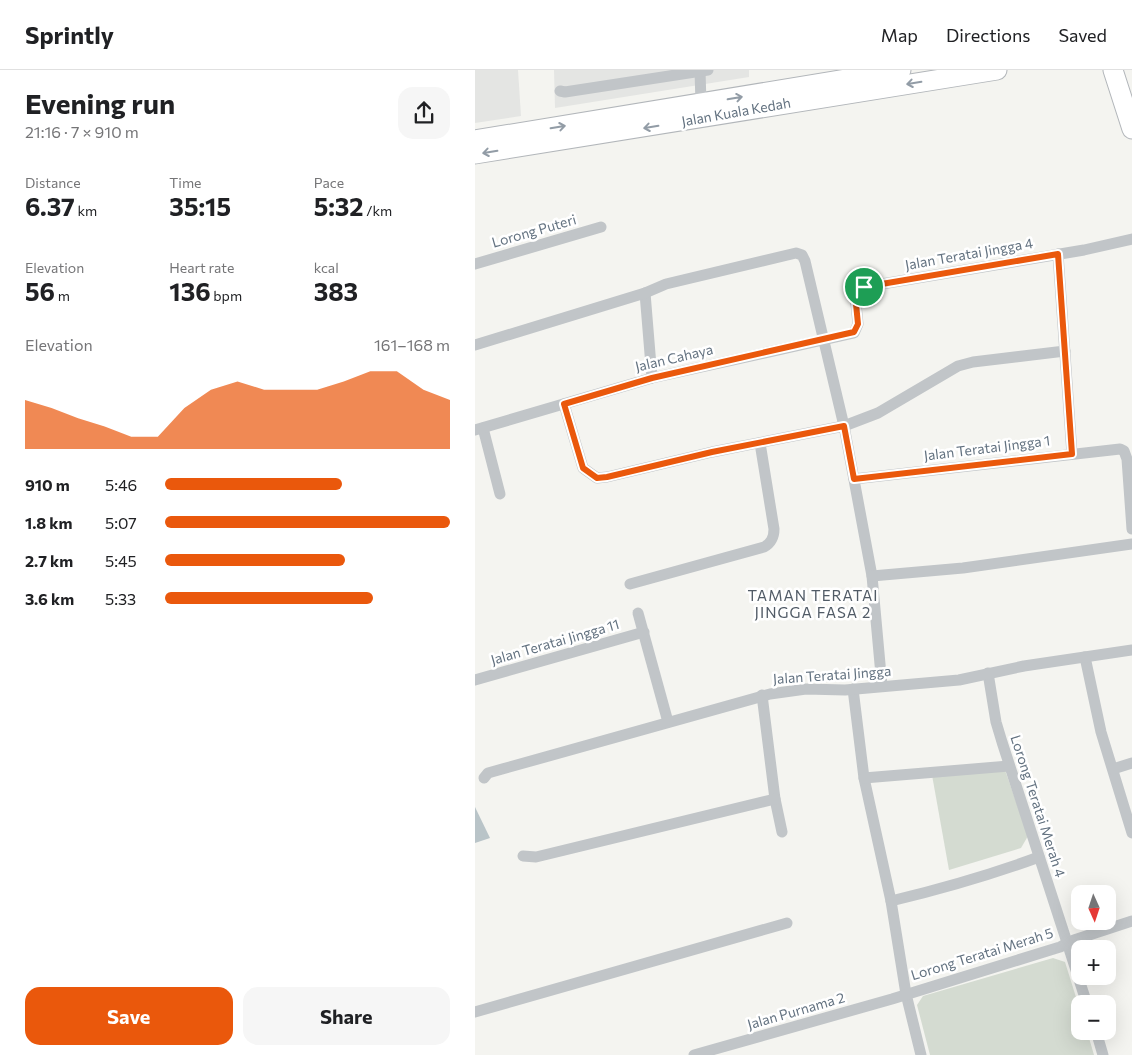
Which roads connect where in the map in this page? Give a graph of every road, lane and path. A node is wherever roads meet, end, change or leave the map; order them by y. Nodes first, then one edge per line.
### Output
1 (703, 70) edge
2 (901, 70) edge
3 (997, 70) edge
4 (1104, 70) edge
5 (1113, 70) edge
6 (875, 72) edge
7 (851, 86) junction
8 (560, 91) dead end
9 (1121, 94) junction
10 (701, 104) junction
11 (1132, 128) edge
12 (475, 140) edge
13 (475, 154) edge
14 (601, 227) dead end
15 (1132, 239) edge
16 (1058, 254) junction
17 (475, 264) edge
18 (645, 293) junction
19 (823, 340) junction
20 (475, 345) edge
21 (1065, 351) junction
22 (652, 378) junction
23 (564, 404) junction
24 (844, 426) junction
25 (479, 429) edge
26 (760, 443) junction
27 (1072, 454) junction
28 (854, 479) junction
29 (500, 494) dead end
30 (1132, 529) edge
31 (1132, 544) edge
32 (872, 576) junction
33 (630, 584) dead end
34 (638, 613) dead end
35 (643, 632) junction
36 (1132, 650) edge
37 (1085, 657) junction
38 (988, 672) junction
39 (475, 680) edge
40 (882, 686) junction
41 (853, 689) junction
42 (762, 696) junction
43 (668, 722) junction
44 (1132, 763) edge
45 (1009, 766) junction
46 (1113, 769) junction
47 (483, 778) dead end
48 (864, 778) junction
49 (775, 799) junction
50 (782, 832) dead end
51 (1132, 833) edge
52 (523, 856) dead end
53 (1039, 857) junction
54 (891, 901) junction
55 (1132, 921) edge
56 (787, 922) dead end
57 (1067, 943) junction
58 (906, 994) junction
59 (1084, 995) edge
60 (475, 1012) edge
61 (1099, 1040) edge
62 (694, 1055) edge
63 (921, 1055) edge
64 (1103, 1055) edge

1 - 8 street
1 - 10 street
2 - 6 main road, Jalan Kuala Kedah
3 -> 7 main road, Jalan Kuala Kedah
4 - 9 main road
5 - 9 main road
6 - 7 main road, Jalan Kuala Kedah
10 -> 7 main road, Jalan Kuala Kedah
7 -> 13 main road, Jalan Kuala Kedah
9 - 11 main road
12 -> 10 main road, Jalan Kuala Kedah
14 - 17 street, Lorong Puteri
15 - 16 street, Jalan Teratai Jingga 4
16 - 19 street, Jalan Teratai Jingga 4
16 - 21 street
18 - 19 street
18 - 20 street
18 - 22 street
19 - 22 street, Jalan Cahaya
19 - 24 street
21 - 24 street
21 - 27 street
22 - 23 street, Jalan Cahaya
23 - 25 street, Jalan Cahaya
23 - 26 street
24 - 26 street
24 - 28 street
25 - 29 street
26 - 33 street
27 - 28 street, Jalan Teratai Jingga 1
27 - 30 street, Jalan Teratai Jingga 1
28 - 32 street
31 - 32 street
32 - 40 street
34 - 35 street
35 - 39 street, Jalan Teratai Jingga 11
35 - 43 street
36 - 37 street, Jalan Teratai Jingga
37 - 38 street, Jalan Teratai Jingga
37 - 46 street
38 - 40 street, Jalan Teratai Jingga
38 - 45 street, Lorong Teratai Merah 4
40 - 41 street, Jalan Teratai Jingga
41 - 42 street, Jalan Teratai Jingga
41 - 48 street
42 - 43 street, Jalan Teratai Jingga
42 - 49 street
43 - 47 street, Jalan Teratai Jingga
44 - 46 street
45 - 48 street
45 - 53 street, Lorong Teratai Merah 4
46 - 51 street
48 - 54 street
49 - 50 street
49 - 52 street
53 - 54 street
53 - 57 street, Lorong Teratai Merah 4
54 - 58 street
55 - 57 street, Lorong Teratai Merah 5
56 - 60 street
57 - 58 street, Lorong Teratai Merah 5
57 - 59 street, Lorong Teratai Merah 4
58 - 62 street, Jalan Purnama 2
58 - 63 street
61 - 64 street

